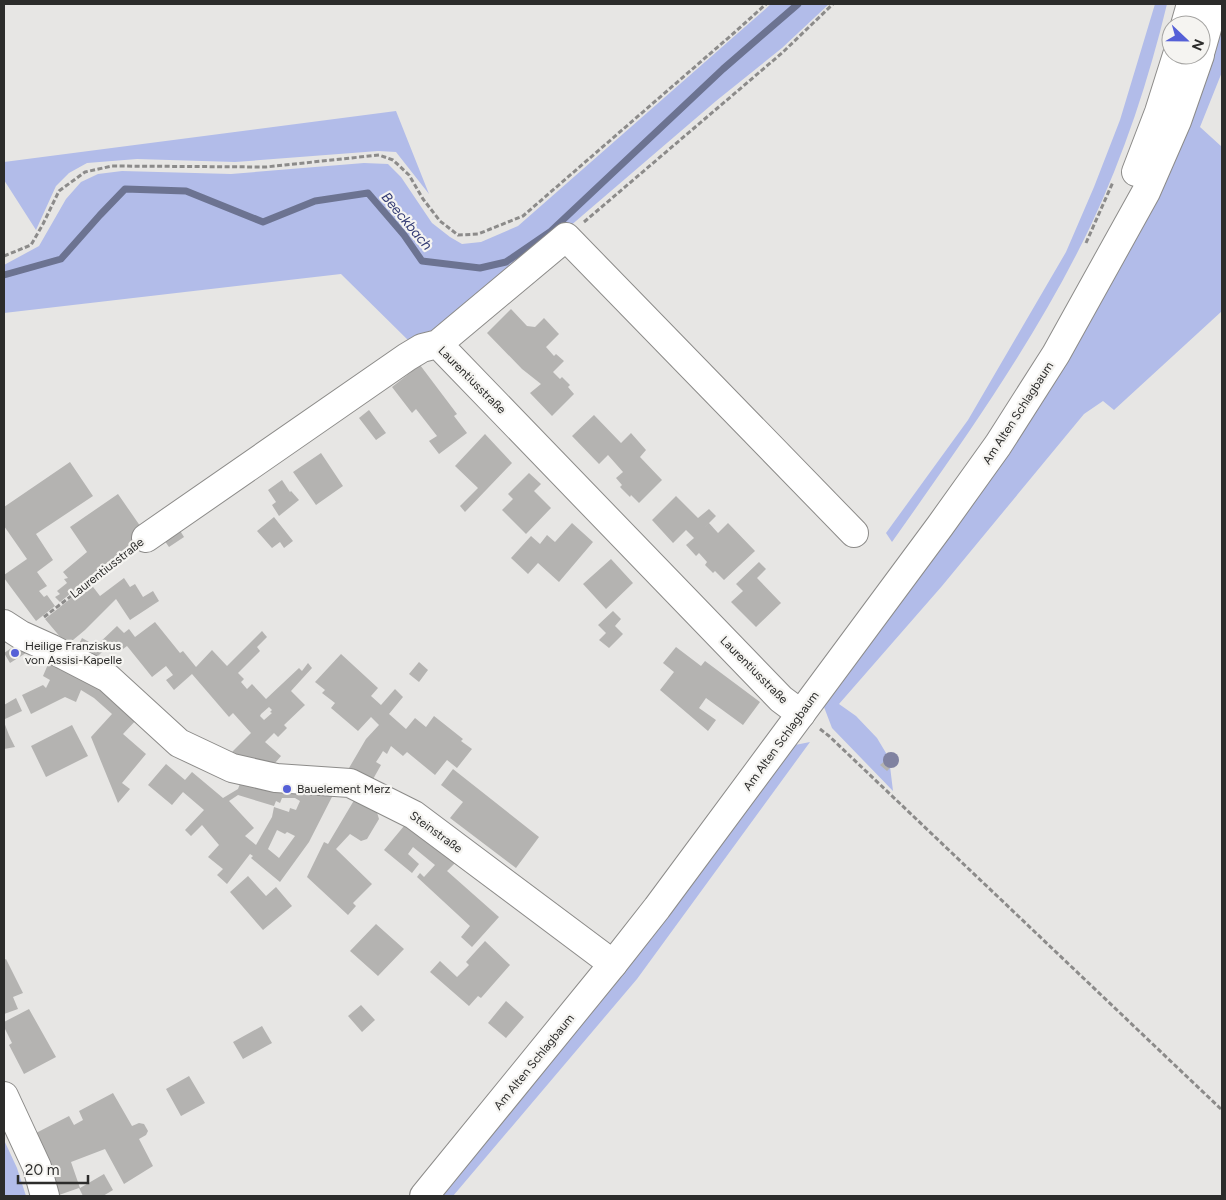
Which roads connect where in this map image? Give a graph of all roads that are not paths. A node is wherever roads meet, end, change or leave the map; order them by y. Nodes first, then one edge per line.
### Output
1 (1174, 65) edge
2 (1197, 65) edge
3 (1106, 263) junction
4 (438, 344) junction
5 (854, 533) dead end
6 (146, 538) road end
7 (12, 629) edge
8 (801, 714) junction
9 (613, 964) junction
10 (4, 1096) edge
11 (46, 1196) edge
12 (424, 1196) edge

1 - 3 street
2 - 3 street
3 - 8 street, Am Alten Schlagbaum
4 - 5 street
4 - 6 street, Laurentiusstraße
4 - 8 street, Laurentiusstraße
7 - 9 street, Steinstraße
8 - 9 street, Am Alten Schlagbaum
9 - 12 street, Am Alten Schlagbaum
10 - 11 street

